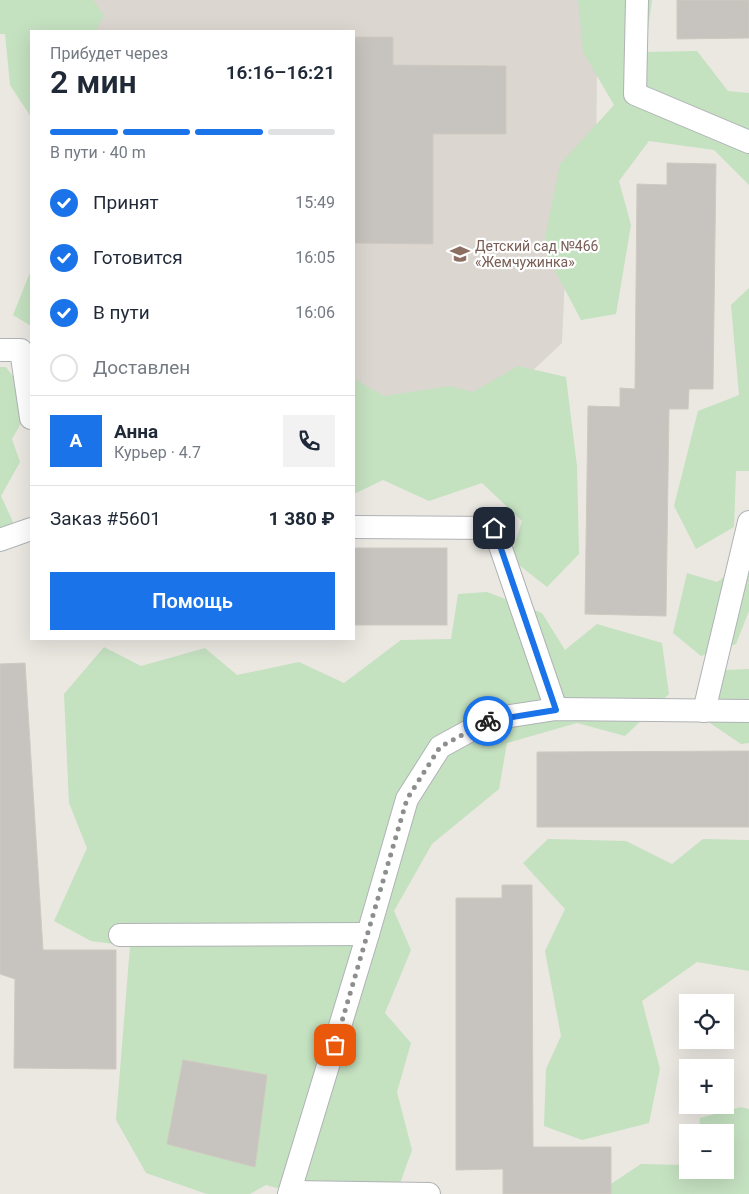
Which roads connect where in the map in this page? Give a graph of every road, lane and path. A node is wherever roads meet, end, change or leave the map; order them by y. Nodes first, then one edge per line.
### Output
1 (637, 0) edge
2 (749, 142) edge
3 (0, 350) edge
4 (30, 411) edge
5 (749, 522) edge
6 (355, 527) edge
7 (30, 529) edge
8 (0, 540) edge
9 (556, 710) junction
10 (704, 711) junction
11 (749, 711) edge
12 (368, 934) junction
13 (120, 935) dead end
14 (290, 1193) edge
15 (429, 1194) edge

1 - 2 lane
3 - 4 lane
5 - 10 lane
6 - 9 lane
7 - 8 lane
9 - 10 lane
9 - 12 lane
10 - 11 lane
12 - 13 lane
12 - 14 lane
14 - 15 lane

